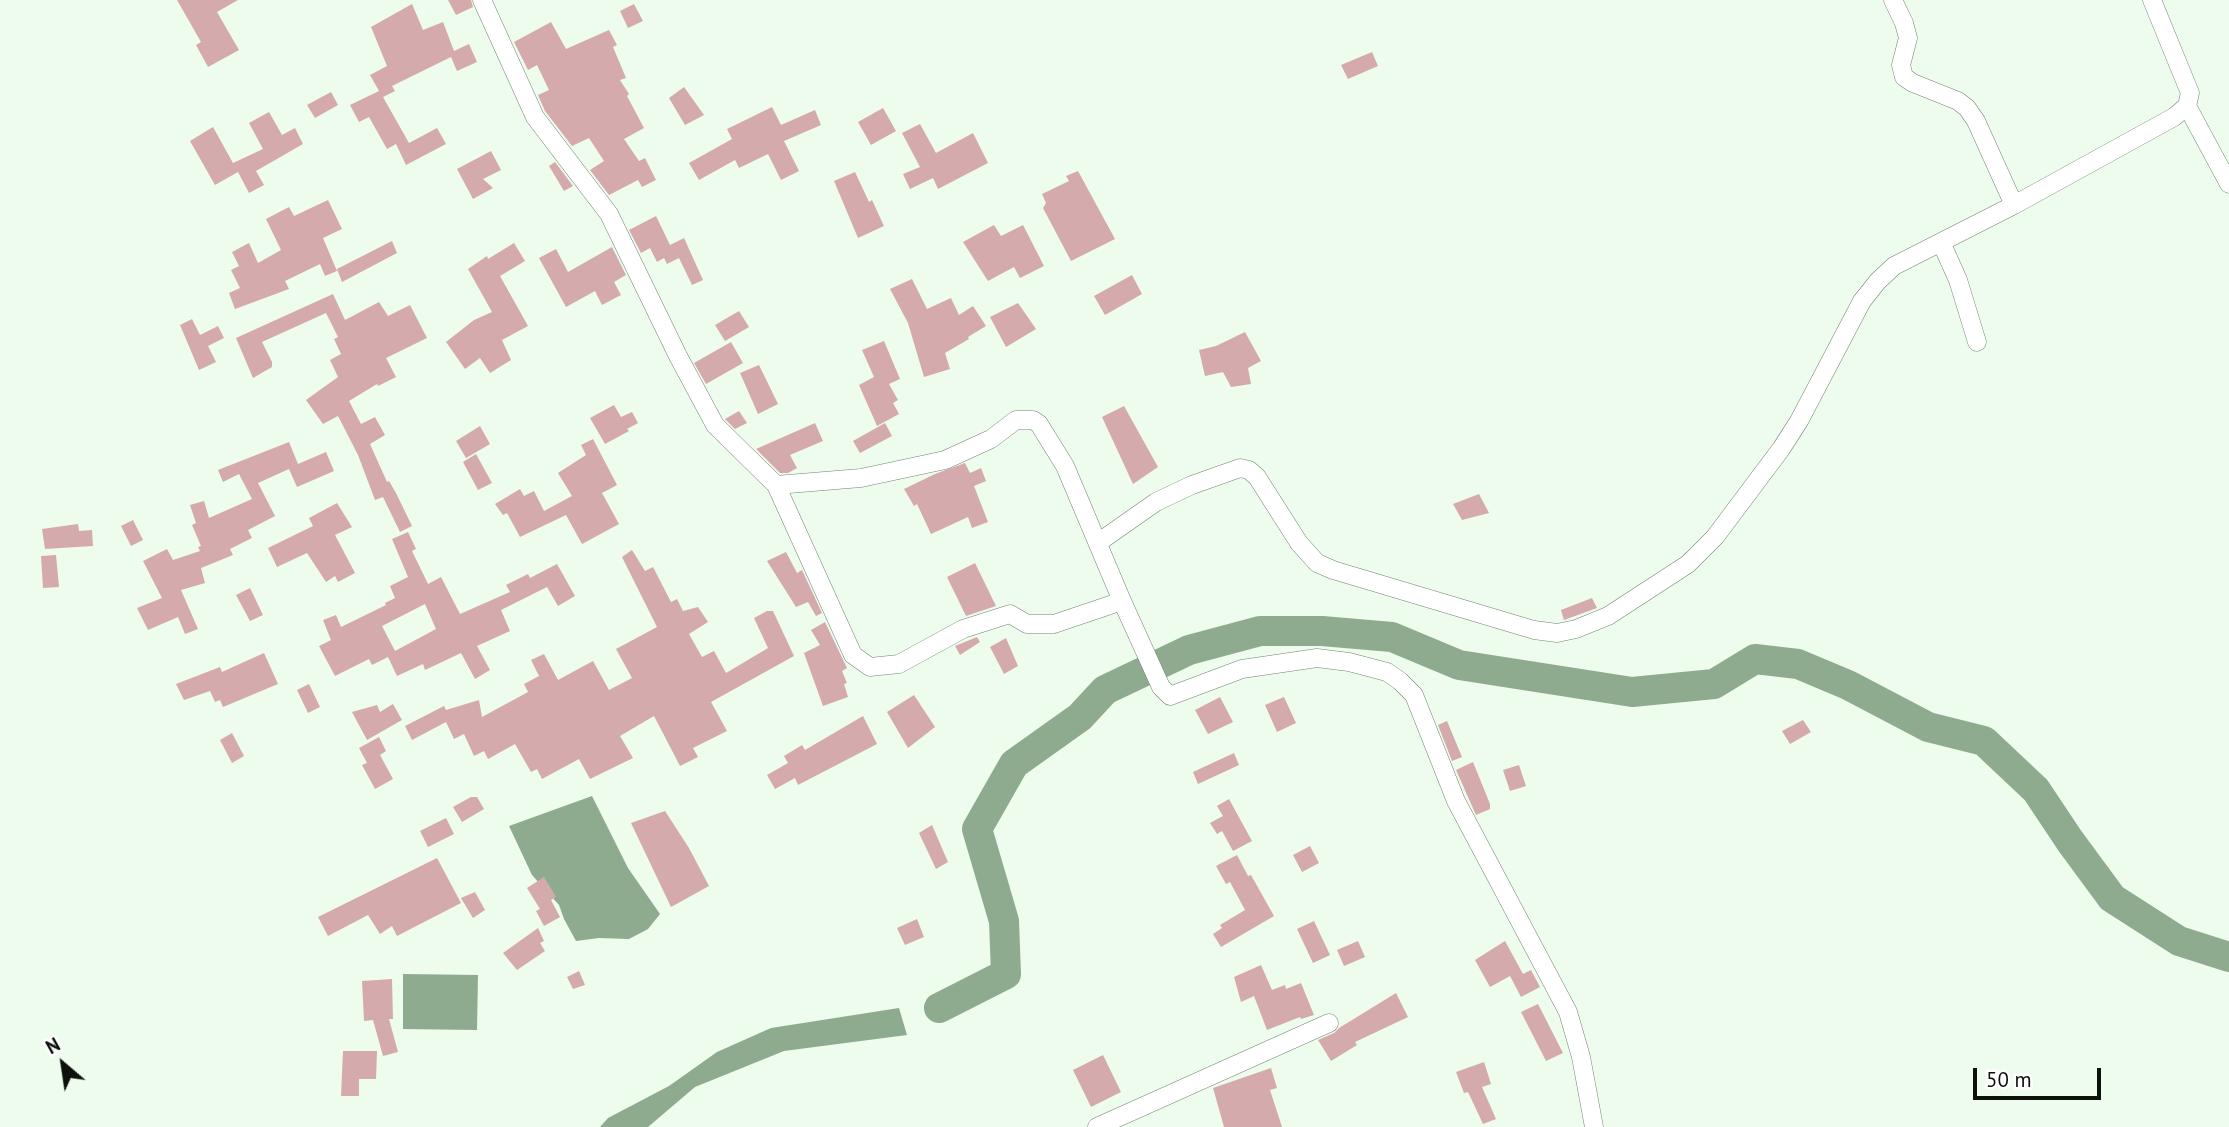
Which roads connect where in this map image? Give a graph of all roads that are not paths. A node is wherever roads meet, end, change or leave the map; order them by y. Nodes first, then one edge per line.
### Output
1 (482, 0) edge
2 (1893, 0) edge
3 (2152, 0) edge
4 (2187, 106) junction
5 (2229, 184) edge
6 (2014, 205) junction
7 (1941, 242) junction
8 (1977, 342) dead end
9 (776, 485) junction
10 (1099, 542) junction
11 (1122, 601) junction
12 (1329, 1023) dead end
13 (1097, 1127) edge
14 (1594, 1127) edge

1 - 9 street
2 - 6 street
3 - 4 street
4 - 5 street
4 - 6 street
6 - 7 street
7 - 8 street
7 - 10 street
9 - 10 street
9 - 11 street
10 - 11 street
11 - 14 street
12 - 13 street

